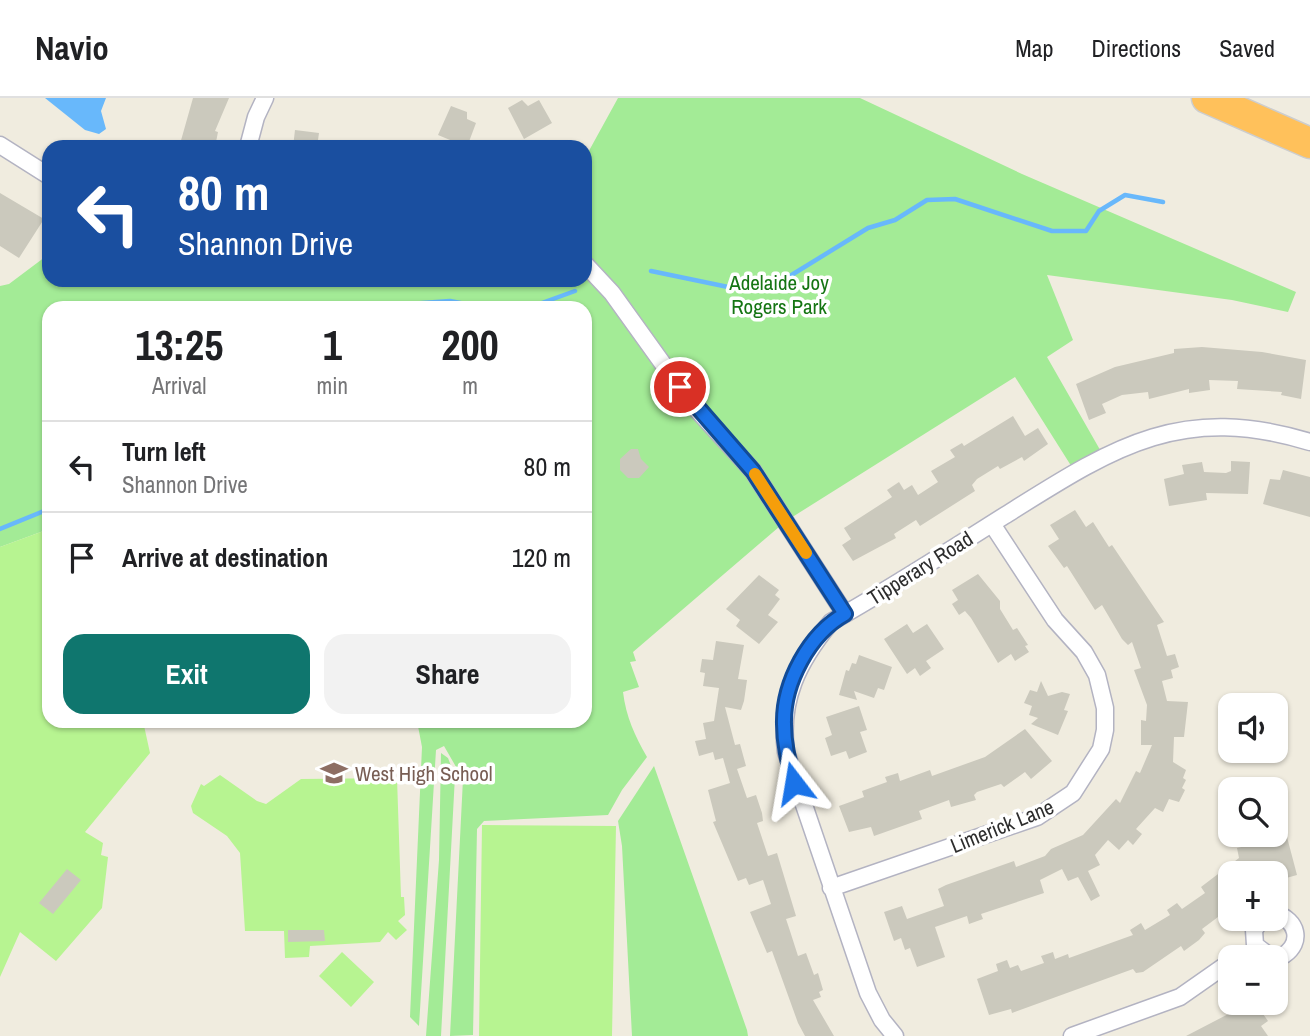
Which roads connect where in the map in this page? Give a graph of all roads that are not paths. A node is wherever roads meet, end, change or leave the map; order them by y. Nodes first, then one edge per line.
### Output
1 (265, 98) edge
2 (1207, 98) edge
3 (250, 140) edge
4 (1310, 143) edge
5 (0, 145) edge
6 (42, 172) edge
7 (592, 272) edge
8 (1310, 442) edge
9 (992, 524) junction
10 (845, 614) junction
11 (831, 888) junction
12 (1288, 919) edge
13 (1254, 931) edge
14 (1255, 945) edge
15 (1288, 952) edge
16 (1218, 970) edge
17 (1079, 1035) edge
18 (895, 1036) edge

1 - 3 street
2 - 4 highway
5 - 6 street
7 - 10 street
8 - 9 street, Tipperary Road
9 - 10 street, Tipperary Road
9 - 11 street, Limerick Lane
10 - 11 street, Tipperary Road
11 - 18 street, Tipperary Road
12 - 15 street
13 - 14 street
16 - 17 street

